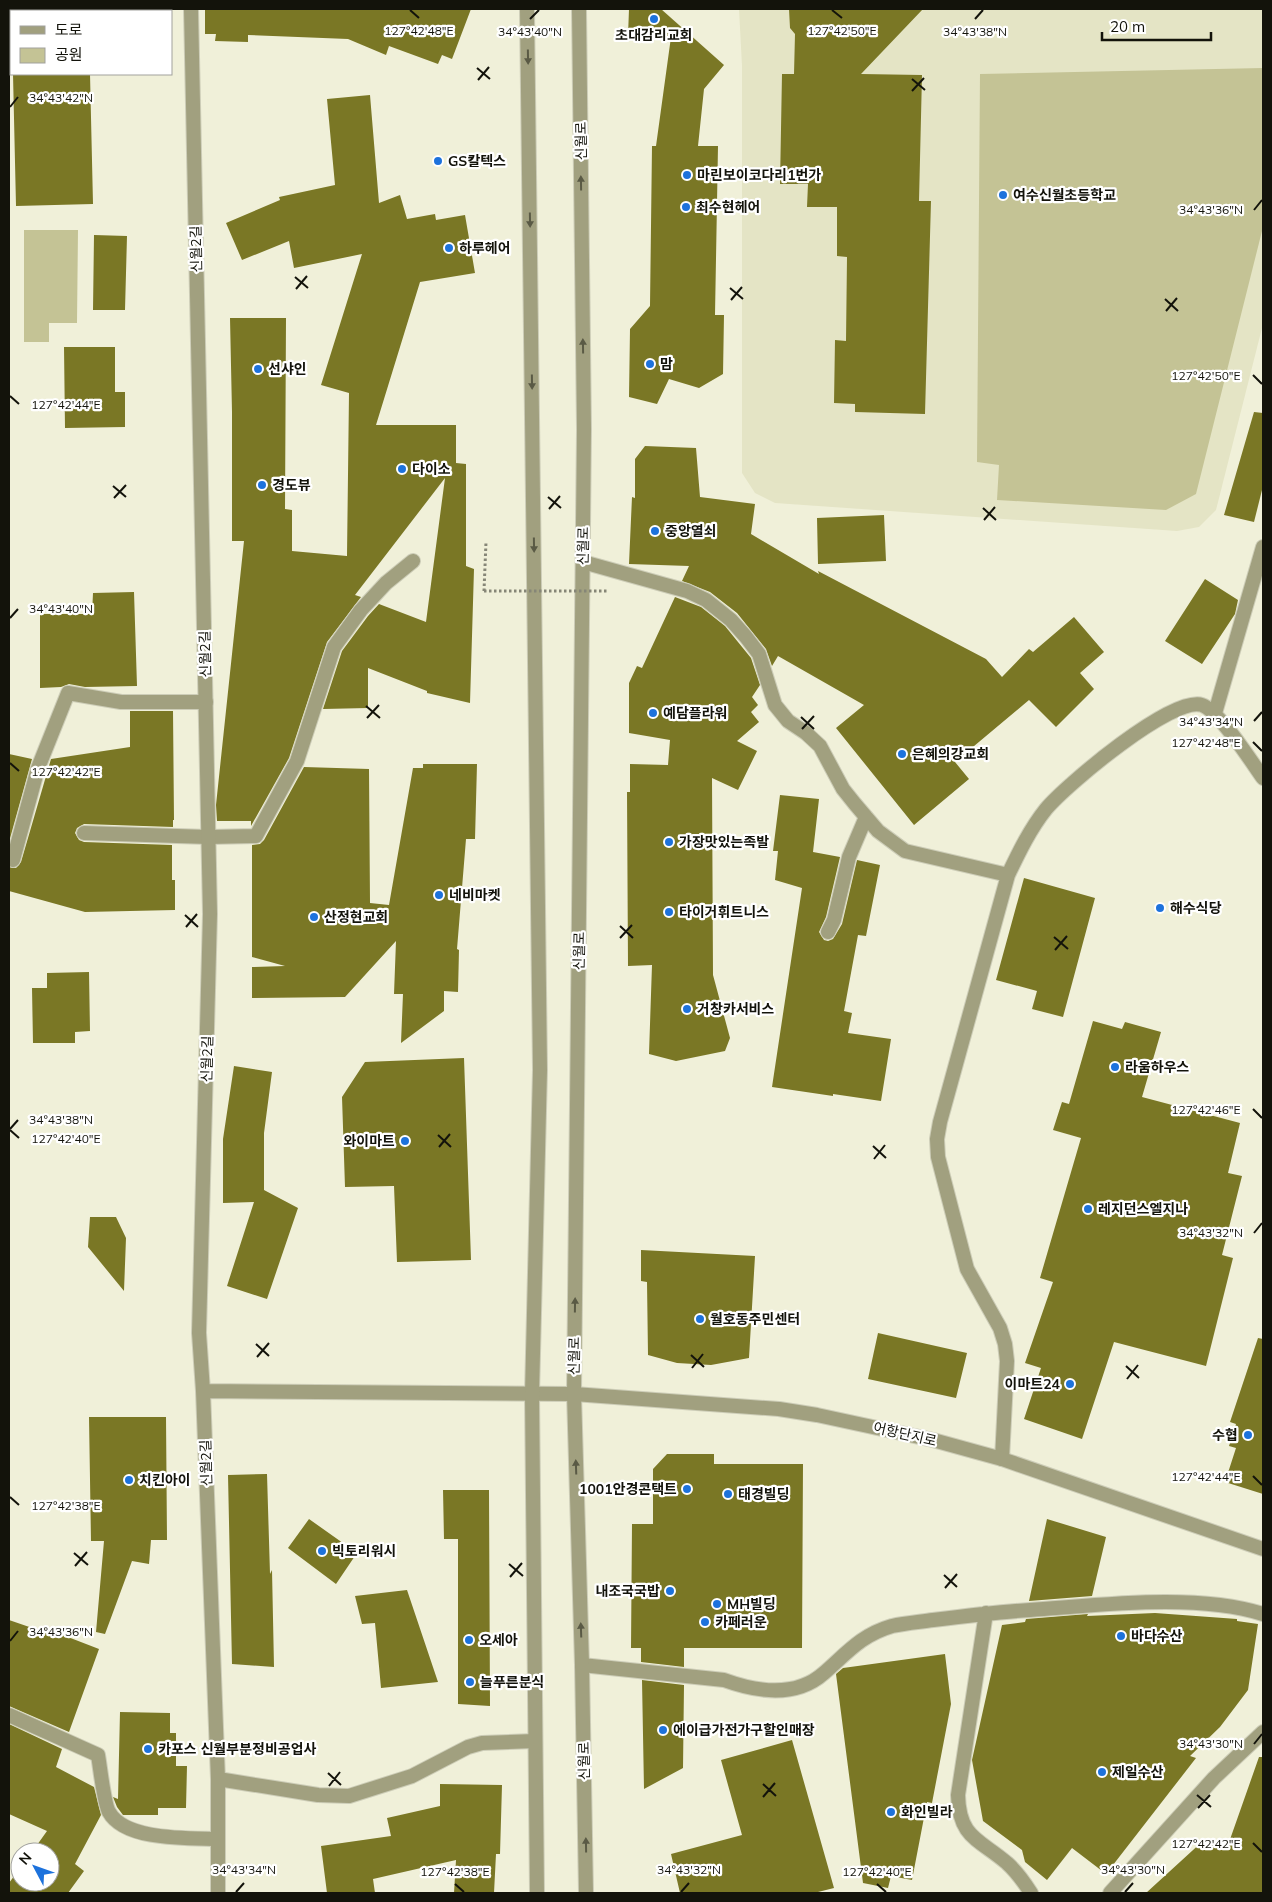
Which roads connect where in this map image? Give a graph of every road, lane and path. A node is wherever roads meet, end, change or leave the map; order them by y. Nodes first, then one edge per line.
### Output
1 (191, 9) edge
2 (527, 9) edge
3 (579, 9) edge
4 (486, 542) dead end
5 (1263, 547) edge
6 (414, 562) dead end
7 (583, 562) junction
8 (608, 591) dead end
9 (206, 702) junction
10 (1215, 713) junction
11 (1263, 778) edge
12 (866, 817) junction
13 (84, 833) dead end
14 (208, 837) junction
15 (13, 860) dead end
16 (1008, 875) junction
17 (828, 932) dead end
18 (203, 1391) junction
19 (532, 1394) junction
20 (574, 1394) junction
21 (1002, 1459) junction
22 (1263, 1550) edge
23 (986, 1613) junction
24 (1263, 1614) edge
25 (582, 1665) junction
26 (9, 1715) edge
27 (1263, 1732) edge
28 (535, 1741) junction
29 (218, 1779) junction
30 (218, 1839) junction
31 (218, 1893) edge
32 (537, 1893) edge
33 (586, 1893) edge
34 (1031, 1893) edge
35 (1110, 1893) edge

1 - 9 street, 신월2길
2 -> 19 street
7 -> 3 street, 신월로
4 - 8 path, bridge
5 - 10 street
6 - 14 street
7 - 12 street
20 -> 7 street, 신월로
9 - 14 street, 신월2길
9 - 15 street
10 - 11 street
10 - 16 street
12 - 16 street
12 - 17 street
13 - 14 street
14 - 18 street, 신월2길
16 - 21 street
18 - 19 street, 어항단지로
18 - 29 street, 신월2길
19 - 20 street, 어항단지로
19 - 28 street
20 - 21 street, 어항단지로
25 -> 20 street, 신월로
21 - 22 street, 어항단지로
23 - 24 street
23 - 25 street
23 - 34 street
33 -> 25 street, 신월로
26 - 30 street
27 - 35 street
28 - 29 street
28 - 32 street
29 - 30 street, 신월2길
30 - 31 street, 신월2길

